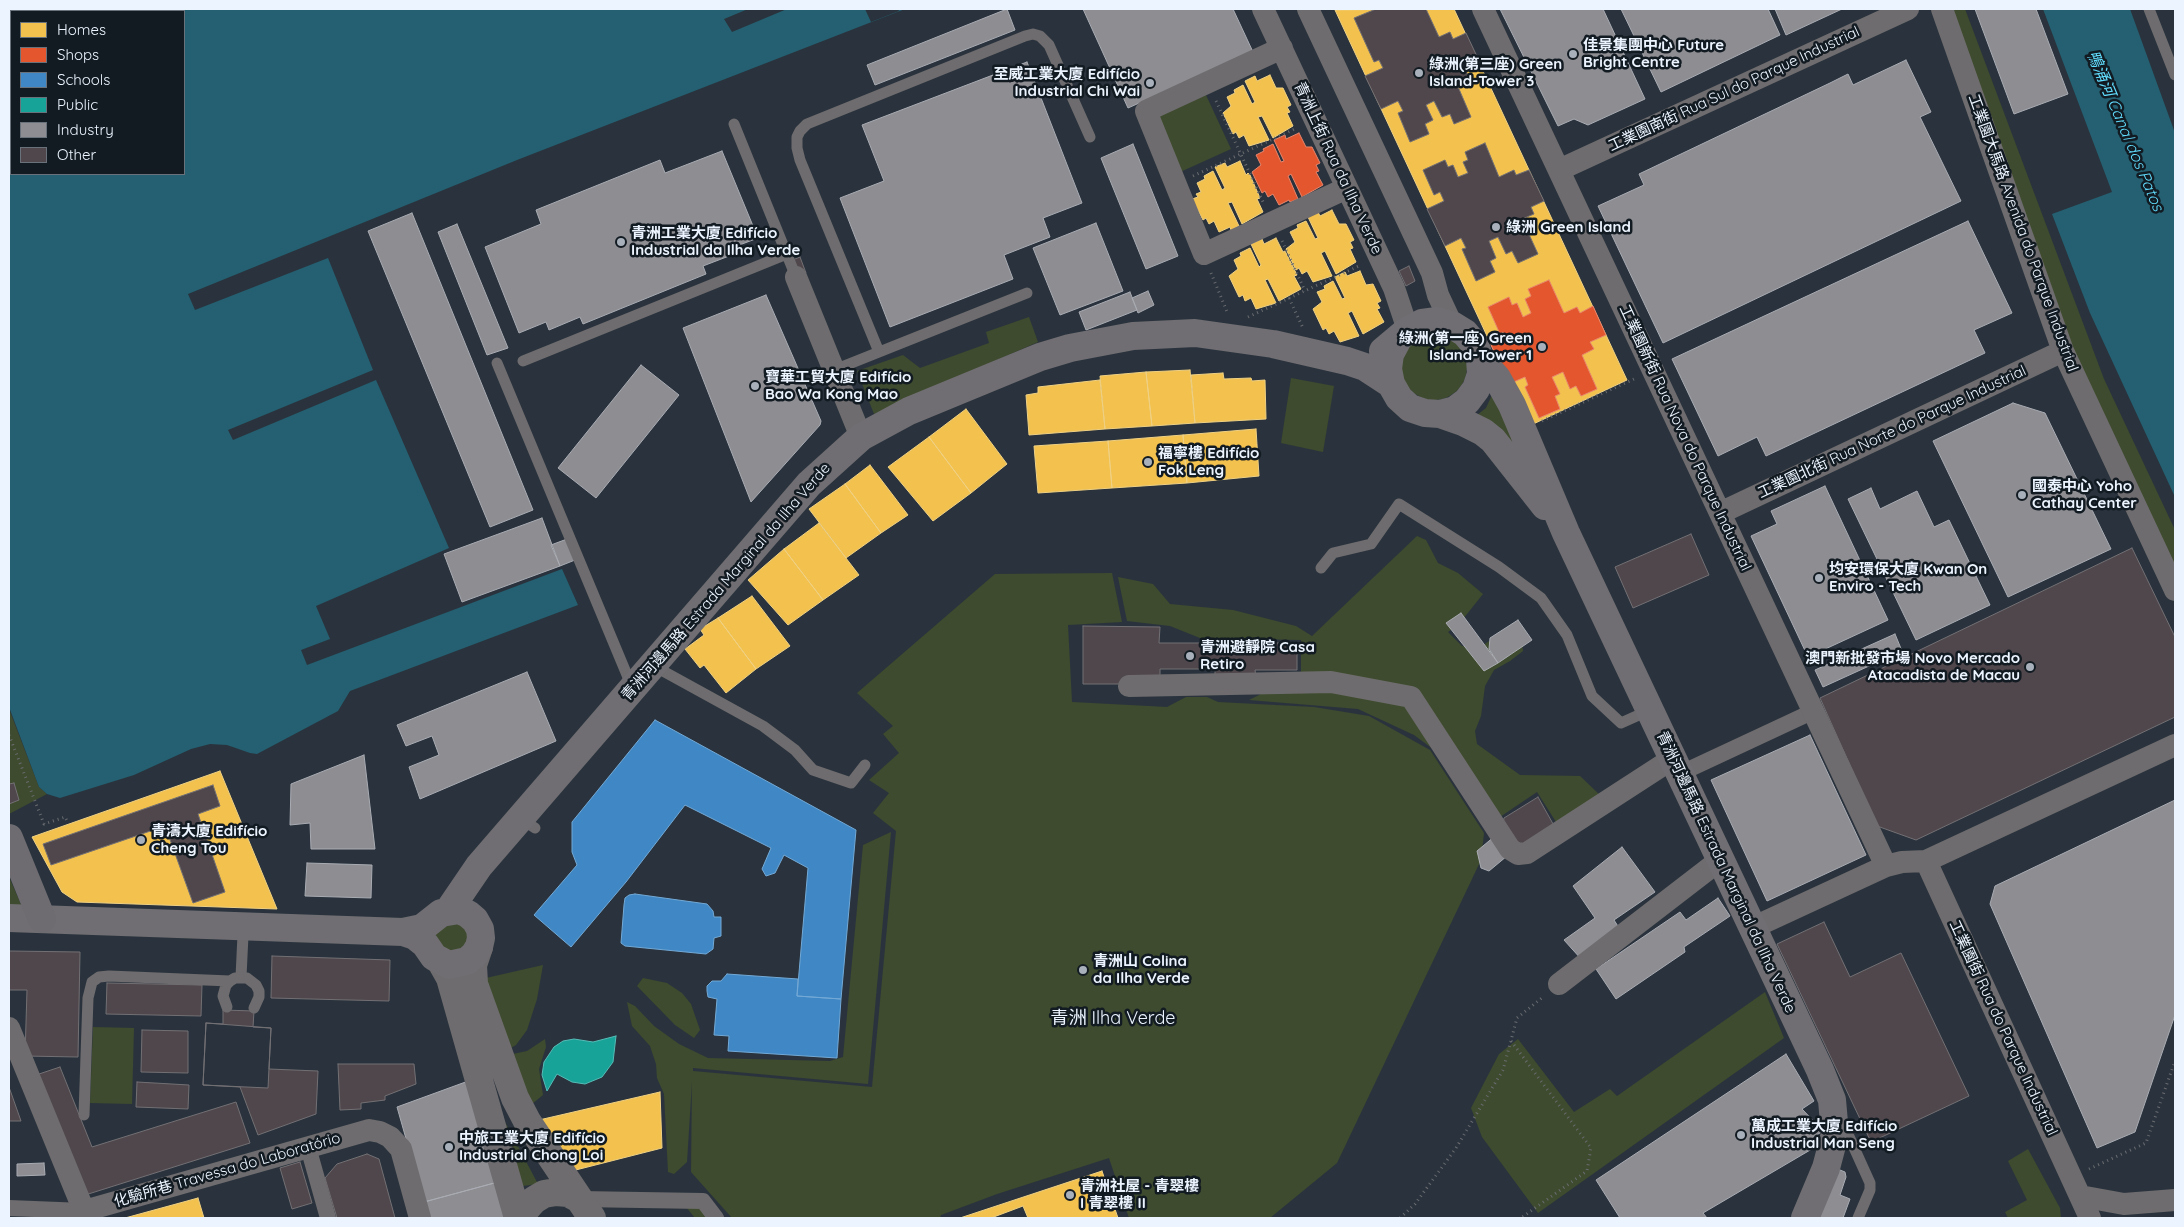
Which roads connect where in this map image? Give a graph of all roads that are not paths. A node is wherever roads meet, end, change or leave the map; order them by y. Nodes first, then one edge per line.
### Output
1 (1263, 9) edge
2 (1308, 9) edge
3 (1483, 9) edge
4 (1908, 9) edge
5 (1942, 9) edge
6 (2149, 9) edge
7 (1282, 48) junction
8 (2175, 75) edge
9 (734, 124) dead end
10 (1090, 136) dead end
11 (1559, 170) junction
12 (1347, 188) junction
13 (787, 254) junction
14 (796, 277) joint
15 (1027, 293) dead end
16 (1452, 325) junction
17 (1402, 335) junction
18 (2063, 351) junction
19 (879, 352) junction
20 (1480, 359) junction
21 (1346, 360) junction
22 (523, 361) dead end
23 (497, 363) dead end
24 (834, 370) junction
25 (1391, 384) junction
26 (1440, 414) junction
27 (861, 437) junction
28 (1720, 513) junction
29 (1566, 533) junction
30 (1321, 568) dead end
31 (2175, 590) edge
32 (652, 665) junction
33 (1129, 686) dead end
34 (632, 688) junction
35 (1650, 710) junction
36 (1814, 711) junction
37 (2172, 753) edge
38 (865, 765) dead end
39 (1676, 766) junction
40 (9, 838) edge
41 (1720, 860) junction
42 (1926, 861) junction
43 (479, 866) junction
44 (1886, 866) junction
45 (442, 914) junction
46 (9, 918) edge
47 (42, 919) junction
48 (475, 920) junction
49 (1752, 928) junction
50 (241, 931) junction
51 (403, 932) junction
52 (479, 947) junction
53 (435, 956) junction
54 (236, 979) junction
55 (1559, 984) road end
56 (227, 1007) dead end
57 (254, 1008) dead end
58 (9, 1028) edge
59 (1832, 1100) junction
60 (84, 1115) dead end
61 (308, 1147) junction
62 (2076, 1187) junction
63 (2168, 1199) edge
64 (9, 1208) edge
65 (585, 1209) edge
66 (80, 1214) edge
67 (328, 1218) edge
68 (420, 1218) edge
69 (518, 1218) edge
70 (522, 1218) edge
71 (716, 1218) edge
72 (1805, 1218) edge
73 (1858, 1218) edge
74 (2082, 1218) edge
75 (2090, 1218) edge

1 - 7 street, 青洲上街 Rua da Ilha Verde
2 - 16 street
3 - 11 street, 工業園新街 Rua Nova do Parque Industrial
4 - 11 street, 工業園南街 Rua Sul do Parque Industrial
5 - 18 street, 工業園大馬路 Avenida do Parque Industrial
6 - 8 lane
7 - 12 street, 青洲上街 Rua da Ilha Verde
7 - 12 street
9 - 13 lane
10 - 19 lane
11 - 28 street, 工業園新街 Rua Nova do Parque Industrial
12 - 17 street, 青洲上街 Rua da Ilha Verde
13 - 14 lane
13 - 22 lane
14 - 24 street
15 - 19 lane
16 - 17 main road, 青洲河邊馬路 Estrada Marginal da Ilha Verde
16 - 20 main road, 青洲河邊馬路 Estrada Marginal da Ilha Verde
17 - 21 main road, 青洲河邊馬路 Estrada Marginal da Ilha Verde
17 - 25 main road
18 - 28 street, 工業園北街 Rua Norte do Parque Industrial
18 - 31 street, 工業園大馬路 Avenida do Parque Industrial
19 - 24 lane
20 - 26 main road
20 - 29 main road, 青洲河邊馬路 Estrada Marginal da Ilha Verde
21 - 25 main road, 青洲河邊馬路 Estrada Marginal da Ilha Verde
21 - 27 main road, 青洲河邊馬路 Estrada Marginal da Ilha Verde
23 - 34 lane
24 - 27 street
25 - 26 main road, 青洲河邊馬路 Estrada Marginal da Ilha Verde
26 - 29 main road, 青洲河邊馬路 Estrada Marginal da Ilha Verde
27 - 32 main road, 青洲河邊馬路 Estrada Marginal da Ilha Verde
28 - 36 street, 工業園新街 Rua Nova do Parque Industrial
29 - 35 main road, 青洲河邊馬路 Estrada Marginal da Ilha Verde
30 - 35 lane
32 - 34 main road, 青洲河邊馬路 Estrada Marginal da Ilha Verde
32 - 38 lane
33 - 39 street
34 - 43 main road, 青洲河邊馬路 Estrada Marginal da Ilha Verde
35 - 39 main road, 青洲河邊馬路 Estrada Marginal da Ilha Verde
36 - 39 street
36 - 44 street, 工業園新街 Rua Nova do Parque Industrial
37 - 42 street
39 - 41 main road, 青洲河邊馬路 Estrada Marginal da Ilha Verde
40 - 47 main road
41 - 49 main road, 青洲河邊馬路 Estrada Marginal da Ilha Verde
41 - 55 street
42 - 44 street
42 - 62 street, 工業園街 Rua do Parque Industrial
43 - 45 main road, 青洲河邊馬路 Estrada Marginal da Ilha Verde
43 - 48 main road, 青洲河邊馬路 Estrada Marginal da Ilha Verde
44 - 49 street
45 - 48 main road
45 - 51 main road
45 - 53 main road
46 - 47 main road
47 - 50 main road
48 - 52 main road
49 - 59 main road, 青洲河邊馬路 Estrada Marginal da Ilha Verde
50 - 51 main road
50 - 54 lane
51 - 53 main road
52 - 53 main road
52 - 65 street
53 - 69 street
54 - 56 lane
54 - 57 lane
54 - 60 lane
58 - 66 street
59 - 72 main road, 青洲河邊馬路 Estrada Marginal da Ilha Verde
59 - 73 lane
61 - 66 street, 化驗所巷 Travessa do Laboratório
61 - 67 street
61 - 68 street, 化驗所巷 Travessa do Laboratório
62 - 63 street
62 - 74 street, 工業園街 Rua do Parque Industrial
62 - 75 street, 工業園街 Rua do Parque Industrial
64 - 66 street, 化驗所巷 Travessa do Laboratório
65 - 70 street
65 - 71 street

